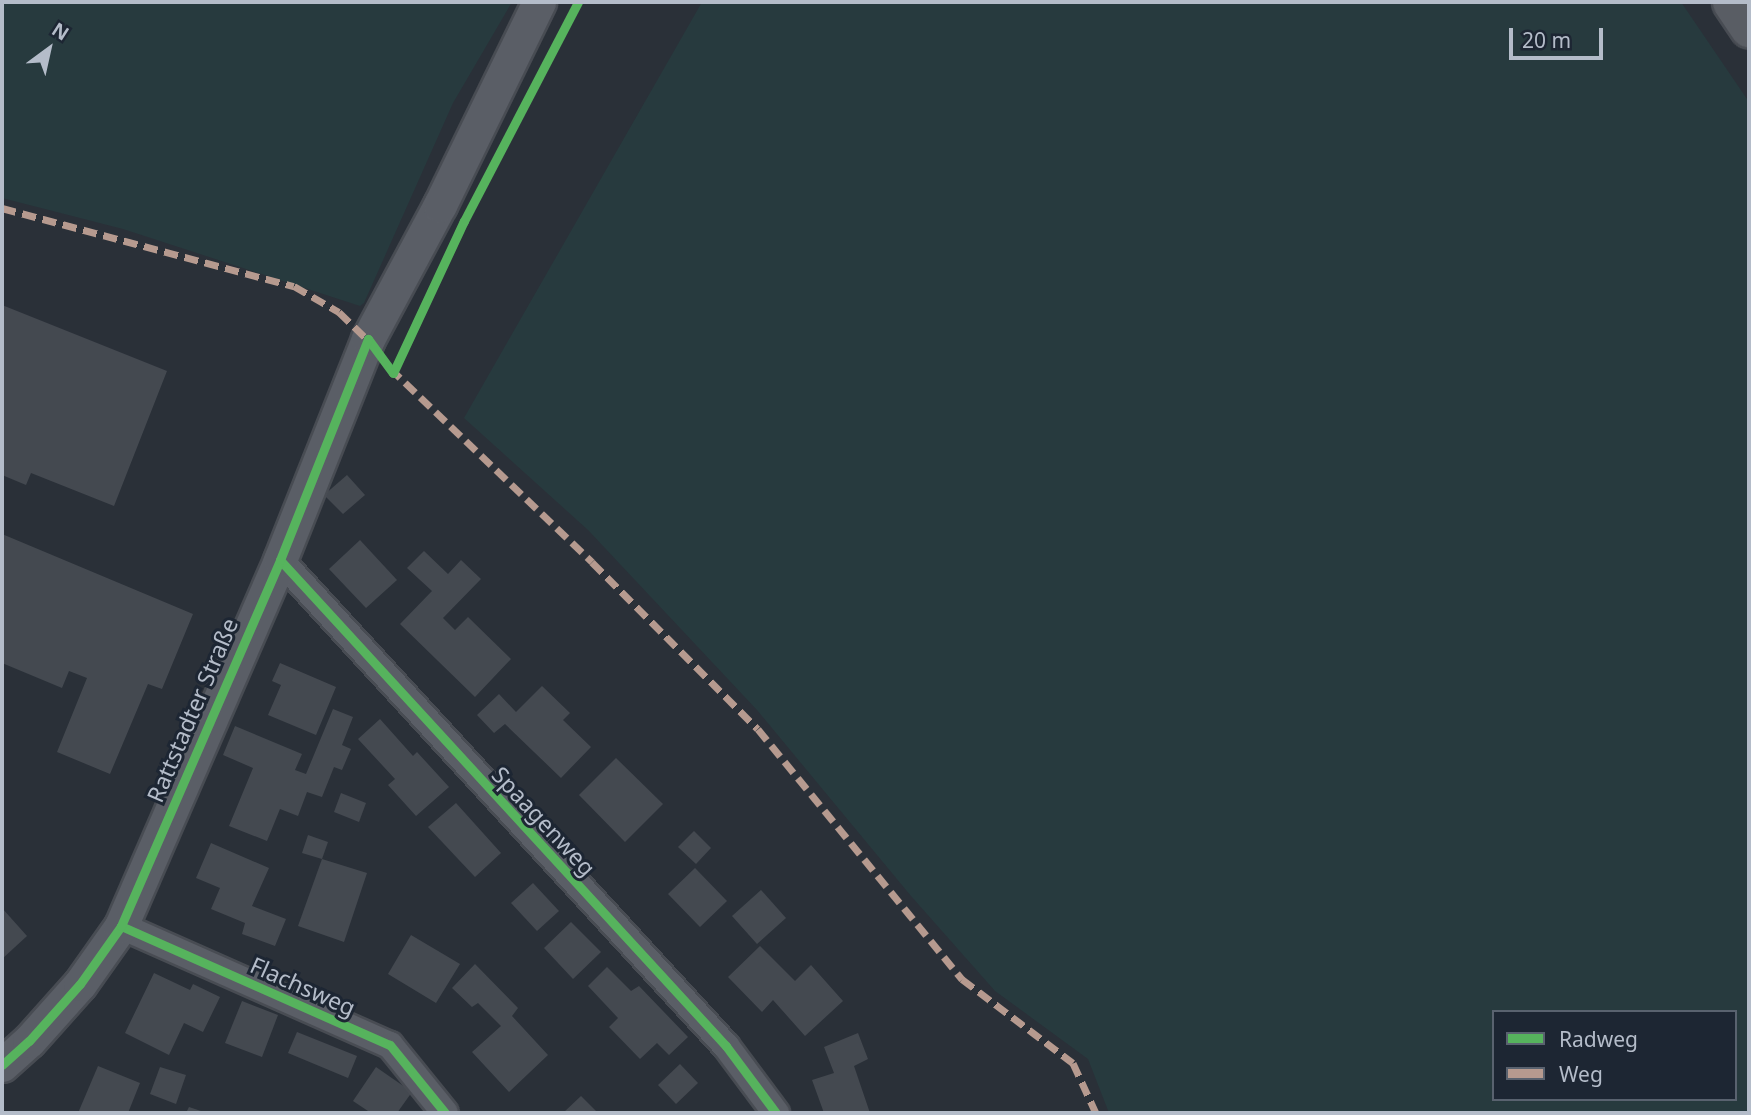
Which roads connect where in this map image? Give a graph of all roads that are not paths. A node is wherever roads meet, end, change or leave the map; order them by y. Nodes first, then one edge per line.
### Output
1 (539, 2) edge
2 (1731, 2) edge
3 (1749, 29) edge
4 (279, 560) junction
5 (121, 926) junction
6 (2, 1065) edge
7 (445, 1113) edge
8 (776, 1113) edge

1 - 4 street, Rattstadter Straße
2 - 3 main road
4 - 5 street, Rattstadter Straße
4 - 8 street, Spaagenweg
5 - 6 street, Rattstadter Straße
5 - 7 street, Flachsweg

